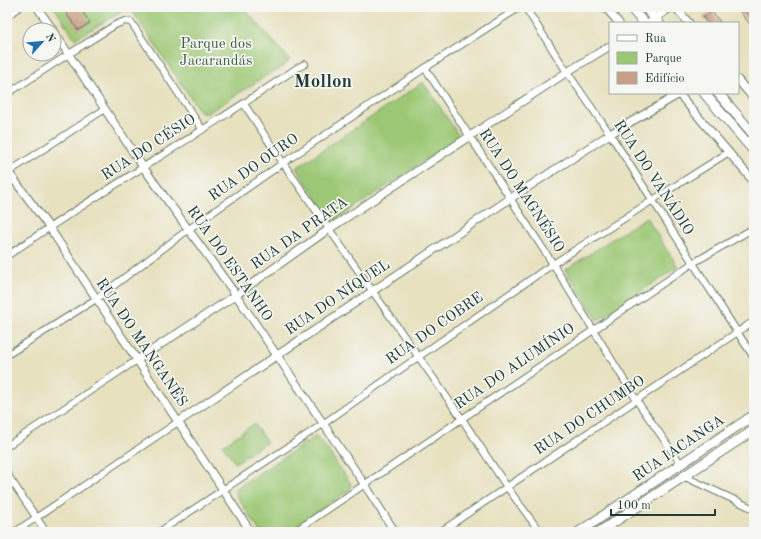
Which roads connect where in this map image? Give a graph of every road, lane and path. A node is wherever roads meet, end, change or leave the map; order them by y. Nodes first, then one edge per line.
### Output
1 (20, 7) edge
2 (37, 7) edge
3 (520, 7) edge
4 (525, 7) edge
5 (605, 7) edge
6 (630, 7) edge
7 (645, 7) edge
8 (671, 7) edge
9 (679, 8) edge
10 (7, 16) edge
11 (47, 22) edge
12 (618, 22) edge
13 (643, 22) edge
14 (654, 22) edge
15 (688, 22) edge
16 (62, 44) edge
17 (609, 47) edge
18 (69, 54) junction
19 (305, 64) dead end
20 (425, 68) junction
21 (567, 72) junction
22 (739, 81) edge
23 (7, 94) edge
24 (678, 94) edge
25 (681, 94) edge
26 (705, 94) edge
27 (719, 94) edge
28 (754, 98) edge
29 (244, 104) junction
30 (105, 109) junction
31 (202, 129) junction
32 (610, 134) junction
33 (754, 135) edge
34 (469, 136) junction
35 (754, 151) edge
36 (729, 152) junction
37 (283, 163) junction
38 (144, 167) junction
39 (8, 172) edge
40 (754, 182) edge
41 (511, 198) junction
42 (653, 200) junction
43 (48, 227) junction
44 (329, 228) junction
45 (754, 228) edge
46 (189, 229) junction
47 (7, 256) edge
48 (693, 263) junction
49 (553, 264) junction
50 (372, 291) junction
51 (236, 295) junction
52 (96, 298) junction
53 (754, 321) edge
54 (594, 329) junction
55 (737, 332) junction
56 (7, 355) edge
57 (277, 355) junction
58 (418, 357) junction
59 (754, 358) edge
60 (137, 360) junction
61 (637, 401) junction
62 (754, 415) edge
63 (462, 419) junction
64 (178, 422) junction
65 (323, 424) junction
66 (754, 430) edge
67 (7, 446) edge
68 (681, 464) junction
69 (7, 474) edge
70 (664, 475) junction
71 (685, 475) junction
72 (365, 485) junction
73 (670, 485) junction
74 (507, 487) junction
75 (223, 490) junction
76 (754, 509) edge
77 (36, 518) junction
78 (15, 532) edge
79 (46, 532) edge
80 (159, 532) edge
81 (251, 532) edge
82 (294, 532) edge
83 (395, 532) edge
84 (440, 532) edge
85 (540, 532) edge
86 (579, 532) edge
87 (599, 532) edge

1 - 10 street
2 - 11 street, RUA DO ESTANHO
3 - 20 street, RUA DO OURO
4 - 21 street, RUA DO VANÁDIO
5 - 12 street
6 - 13 main road
7 - 14 main road
8 - 14 street
9 - 15 street
16 - 18 street, RUA DO ESTANHO
17 - 21 street, RUA DA PRATA
18 - 23 street
18 - 30 street, RUA DO ESTANHO
18 - 31 street
19 - 29 street, RUA DO CÉSIO
20 - 34 street, RUA DO MAGNÉSIO
20 - 37 street, RUA DO OURO
21 - 32 street, RUA DO VANÁDIO
21 - 34 street, RUA DA PRATA
22 - 28 street
24 - 32 street, RUA DO NÍQUEL
25 - 36 street
26 - 35 main road
27 - 33 main road
29 - 31 street, RUA DO CÉSIO
29 - 37 street
30 - 38 street, RUA DO ESTANHO
30 - 39 street
31 - 38 street, RUA DO CÉSIO
32 - 41 street, RUA DO NÍQUEL
32 - 42 street, RUA DO VANÁDIO
34 - 41 street, RUA DO MAGNÉSIO
34 - 44 street, RUA DA PRATA
36 - 40 street
36 - 42 street, RUA DO COBRE
37 - 44 street
37 - 46 street, RUA DO OURO
38 - 43 street, RUA DO CÉSIO
38 - 46 street, RUA DO ESTANHO
39 - 43 street, RUA DO MANGANÊS
41 - 49 street, RUA DO MAGNÉSIO
41 - 50 street, RUA DO NÍQUEL
42 - 48 street, RUA DO VANÁDIO
42 - 49 street, RUA DO COBRE
43 - 47 street, RUA DO CÉSIO
43 - 52 street, RUA DO MANGANÊS
44 - 50 street
44 - 51 street, RUA DA PRATA
45 - 48 street, RUA DO ALUMÍNIO
46 - 51 street, RUA DO ESTANHO
46 - 52 street, RUA DO OURO
48 - 54 street, RUA DO ALUMÍNIO
48 - 55 street, RUA DO VANÁDIO
49 - 54 street, RUA DO MAGNÉSIO
49 - 58 street, RUA DO COBRE
50 - 57 street, RUA DO NÍQUEL
50 - 58 street
51 - 57 street, RUA DO ESTANHO
51 - 60 street, RUA DA PRATA
52 - 56 street, RUA DO OURO
52 - 60 street, RUA DO MANGANÊS
53 - 55 street, RUA DO CHUMBO
54 - 61 street, RUA DO MAGNÉSIO
54 - 63 street, RUA DO ALUMÍNIO
55 - 59 street, RUA DO VANÁDIO
55 - 61 street, RUA DO CHUMBO
57 - 64 street, RUA DO NÍQUEL
57 - 65 street, RUA DO ESTANHO
58 - 63 street
58 - 65 street, RUA DO COBRE
60 - 64 street, RUA DO MANGANÊS
60 - 67 street, RUA DA PRATA
61 - 68 street, RUA DO MAGNÉSIO
61 - 74 street, RUA DO CHUMBO
62 - 68 main road, RUA IACANGA
63 - 72 street, RUA DO ALUMÍNIO
63 - 74 street
64 - 75 street, RUA DO MANGANÊS
64 - 77 street, RUA DO NÍQUEL
65 - 72 street, RUA DO ESTANHO
65 - 75 street, RUA DO COBRE
66 - 71 main road, RUA IACANGA
68 - 70 main road, RUA IACANGA
68 - 71 main road
69 - 77 street
70 - 73 main road
70 - 86 main road, RUA IACANGA
71 - 73 main road, RUA IACANGA
71 - 76 street
72 - 82 street, RUA DO ALUMÍNIO
72 - 83 street, RUA DO ESTANHO
73 - 87 main road, RUA IACANGA
74 - 84 street, RUA DO CHUMBO
74 - 85 street
75 - 80 street, RUA DO COBRE
75 - 81 street, RUA DO MANGANÊS
77 - 78 street, RUA DO NÍQUEL
77 - 79 street

